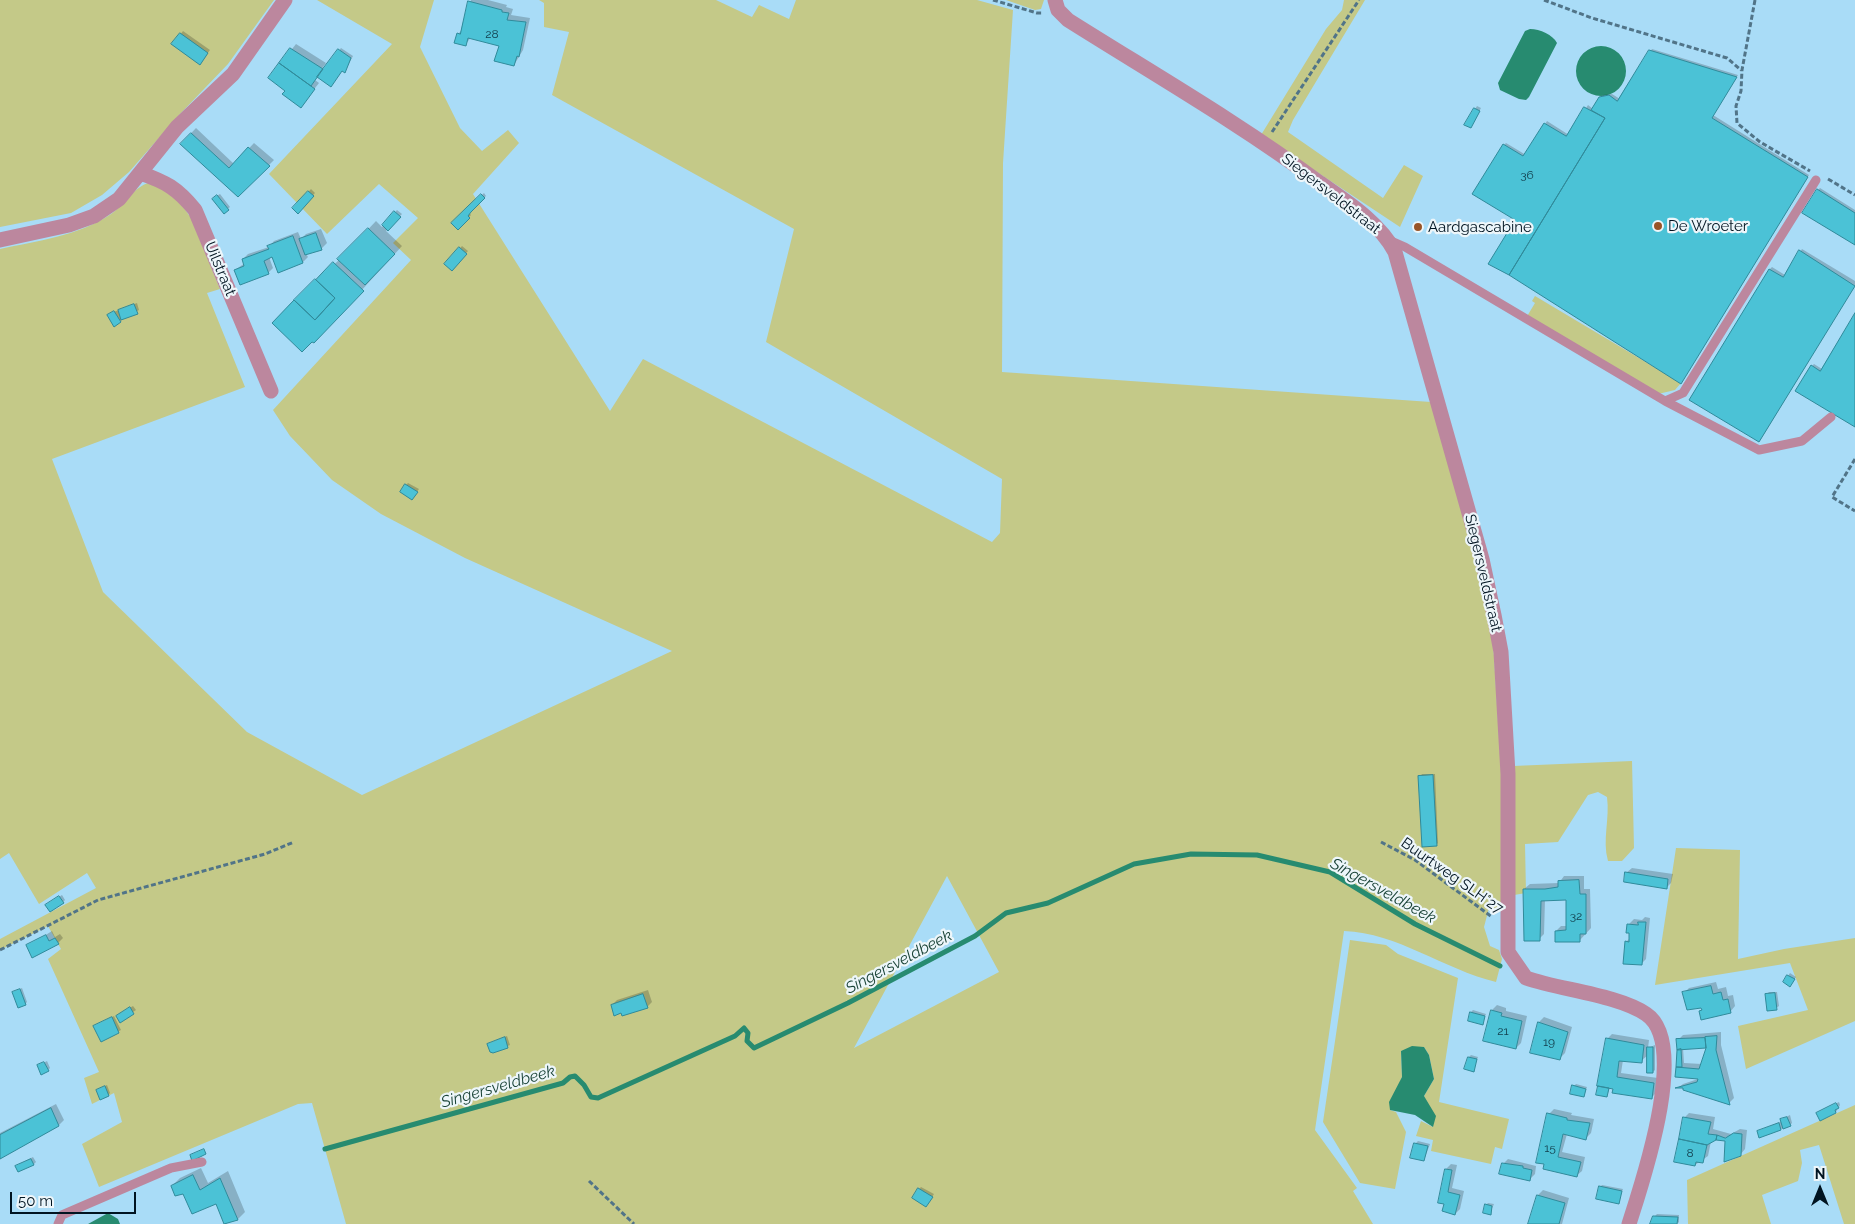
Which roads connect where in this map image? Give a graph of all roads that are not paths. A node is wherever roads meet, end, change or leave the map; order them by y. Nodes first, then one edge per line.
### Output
1 (284, 0) edge
2 (1057, 5) edge
3 (140, 173) junction
4 (1818, 178) road end
5 (0, 240) edge
6 (1389, 240) junction
7 (271, 390) dead end
8 (1665, 401) junction
9 (1831, 418) dead end
10 (202, 1162) dead end
11 (58, 1224) edge
12 (1629, 1224) edge

1 - 3 street
2 - 6 street, Siegersveldstraat
3 - 5 street
3 - 7 street, Uilstraat
4 - 8 lane
6 - 8 lane
6 - 12 street, Siegersveldstraat
8 - 9 lane
10 - 11 lane

